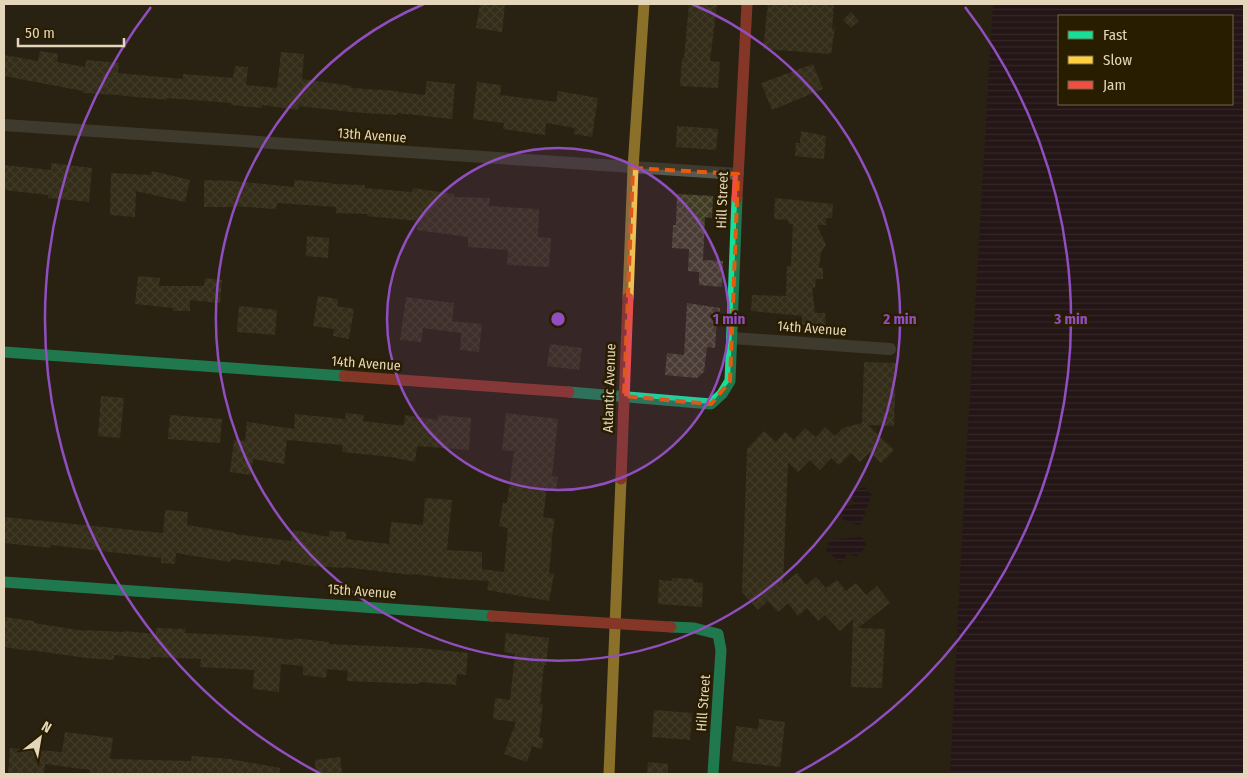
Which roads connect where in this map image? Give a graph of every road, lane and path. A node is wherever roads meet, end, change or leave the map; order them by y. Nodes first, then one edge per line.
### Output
1 (644, 4) edge
2 (747, 4) edge
3 (4, 125) edge
4 (633, 168) junction
5 (738, 174) junction
6 (732, 338) junction
7 (890, 349) dead end
8 (4, 352) edge
9 (722, 394) joint
10 (624, 396) junction
11 (4, 582) edge
12 (614, 624) junction
13 (718, 634) joint
14 (609, 774) edge
15 (713, 774) edge

1 - 4 street, Atlantic Avenue
2 - 5 street, Hill Street
3 - 4 street, 13th Avenue
4 - 5 street, 13th Avenue
4 - 10 street, Atlantic Avenue
5 - 6 street, Hill Street
6 - 7 street, 14th Avenue
6 - 9 street, Hill Street
8 - 10 street, 14th Avenue
9 - 10 street, 14th Avenue
10 - 12 street, Atlantic Avenue
11 - 12 street, 15th Avenue
12 - 13 street, 15th Avenue
12 - 14 street, Atlantic Avenue
13 - 15 street, Hill Street

